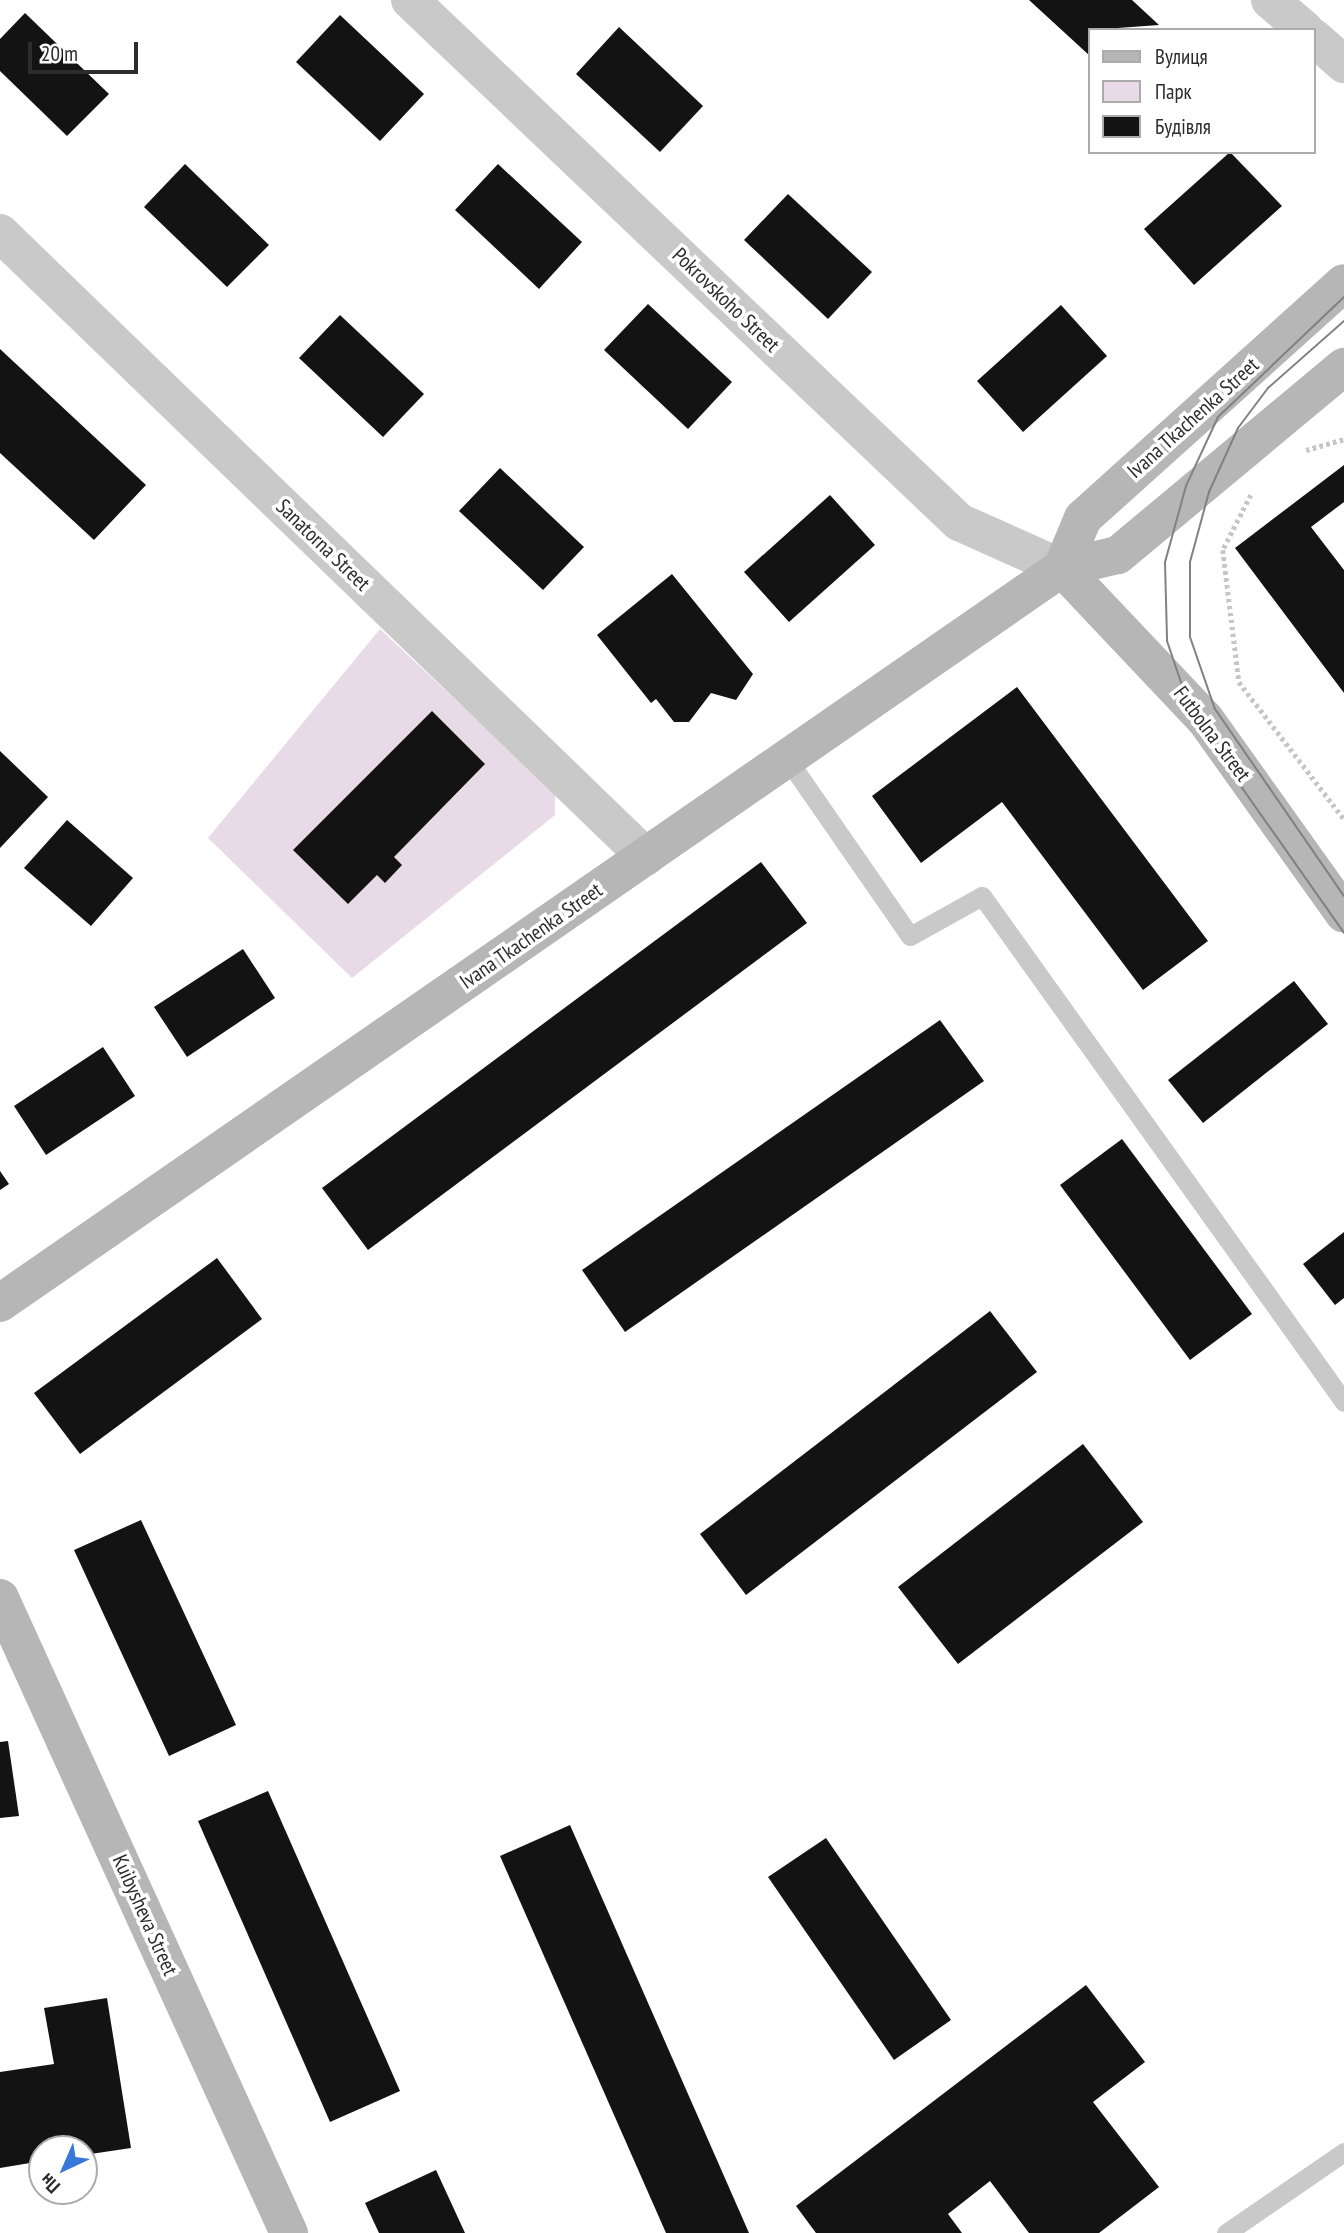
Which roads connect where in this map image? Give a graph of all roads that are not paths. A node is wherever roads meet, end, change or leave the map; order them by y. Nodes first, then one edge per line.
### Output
1 (410, 0) edge
2 (1270, 0) edge
3 (1303, 28) edge
4 (1316, 40) edge
5 (1344, 64) edge
6 (0, 233) edge
7 (1344, 283) edge
8 (1344, 367) edge
9 (1062, 568) junction
10 (788, 760) junction
11 (646, 857) junction
12 (1344, 914) edge
13 (0, 1303) edge
14 (1344, 1402) edge
15 (0, 1598) edge
16 (1344, 2152) edge
17 (289, 2233) edge
18 (1226, 2233) edge

1 - 9 street, Pokrovskoho Street
2 - 3 street
4 - 5 street
6 - 11 street, Sanatorna Street
7 - 9 main road, Ivana Tkachenka Street
8 - 9 main road, Ivana Tkachenka Street
9 - 10 main road, Ivana Tkachenka Street
9 - 12 main road, Futbolna Street
10 - 11 main road, Ivana Tkachenka Street
10 - 14 lane
11 - 13 main road, Ivana Tkachenka Street
15 - 17 main road, Kuibysheva Street
16 - 18 lane

